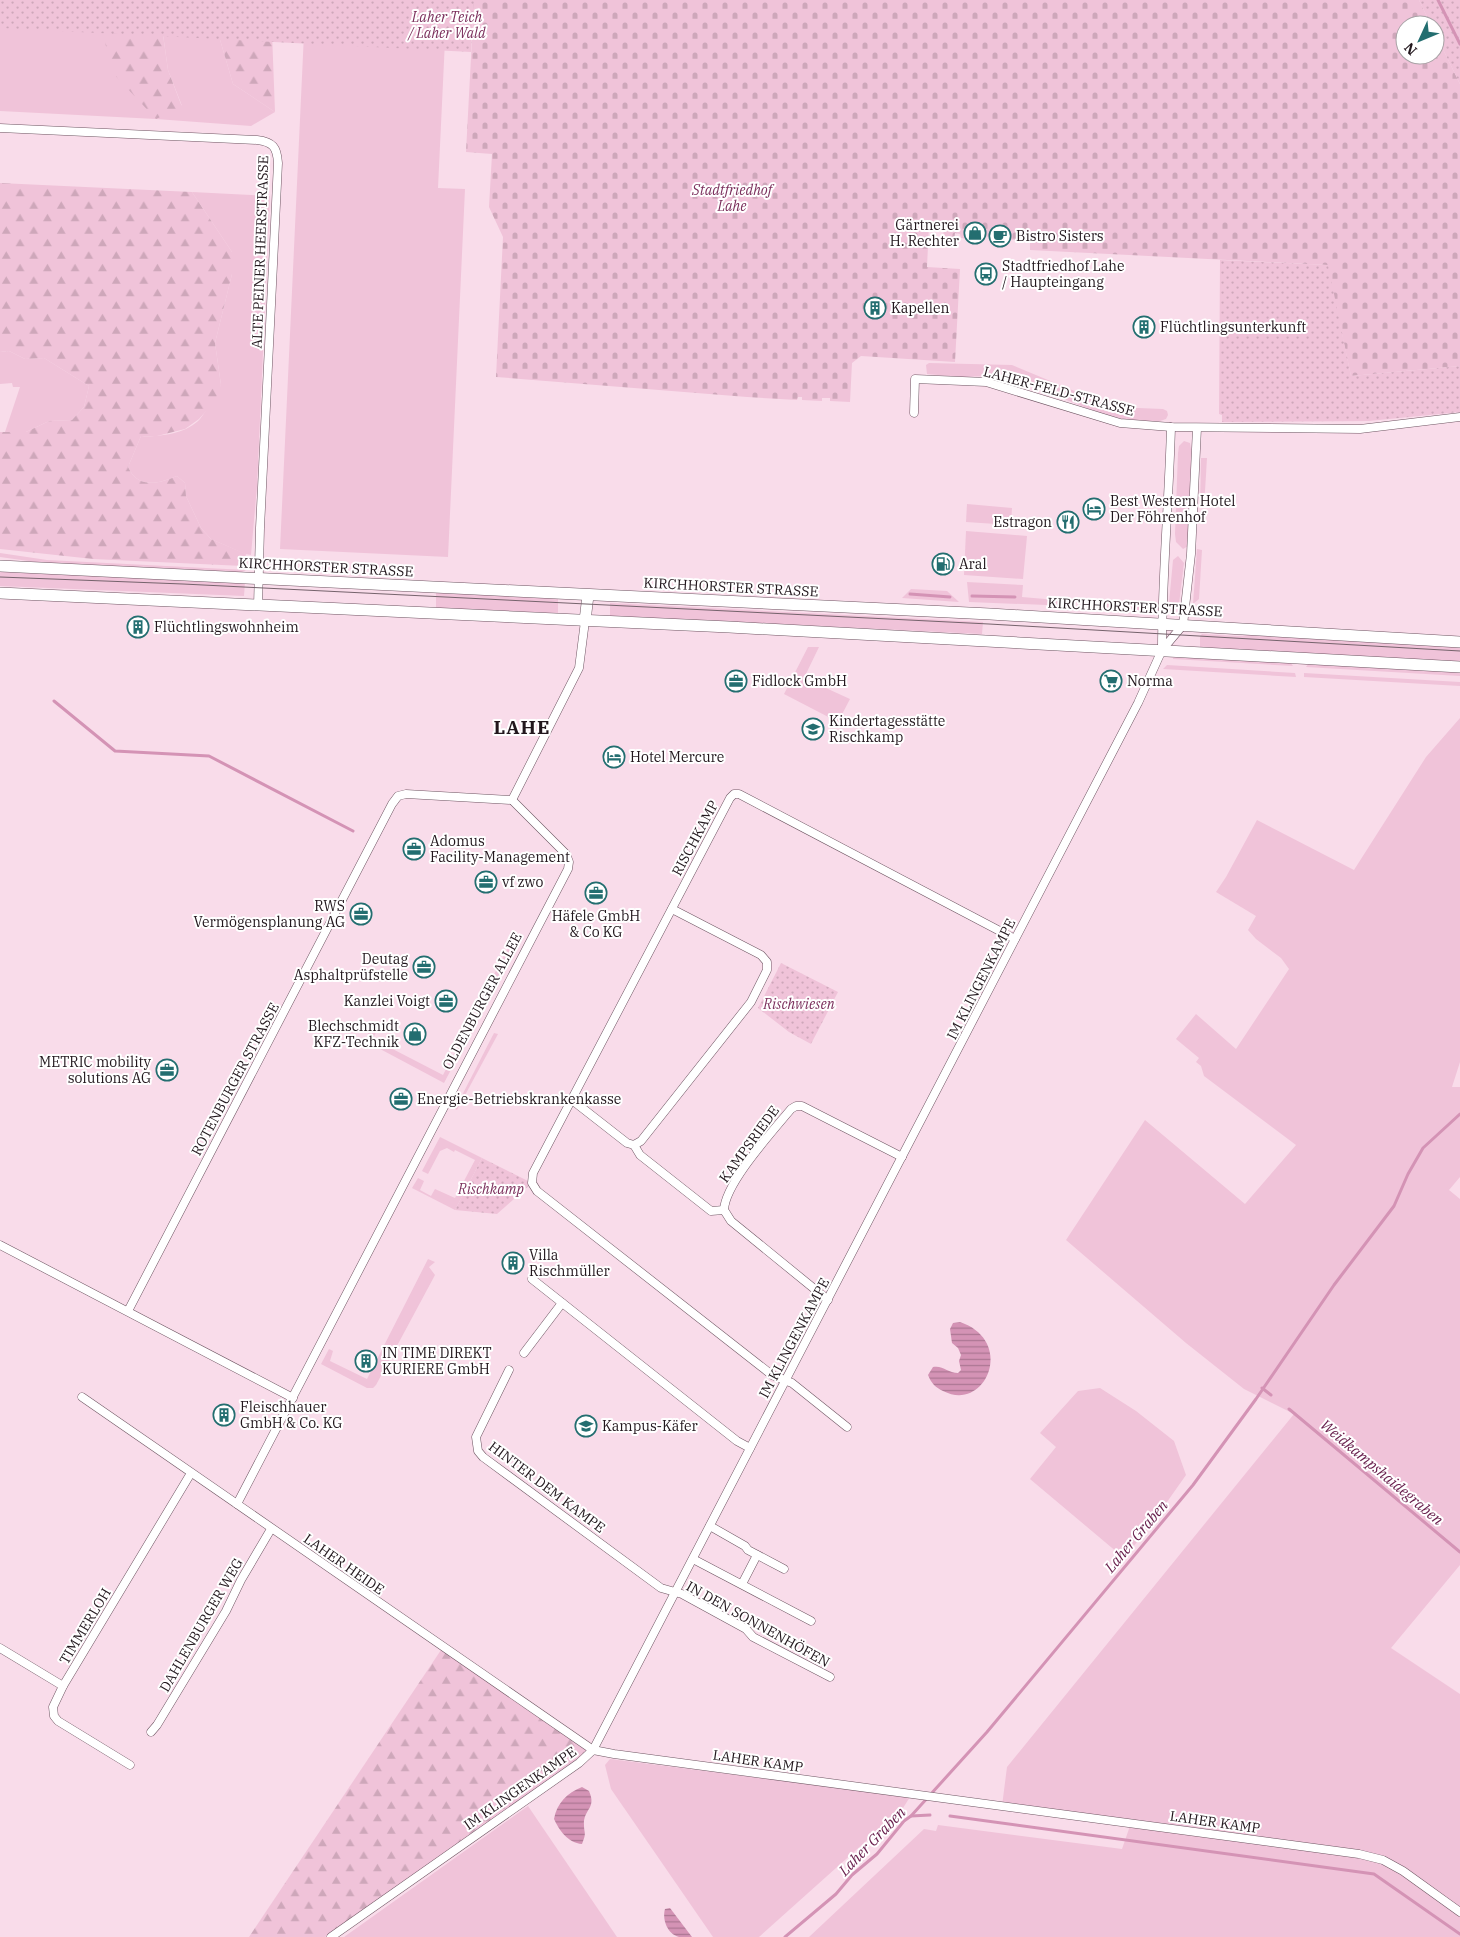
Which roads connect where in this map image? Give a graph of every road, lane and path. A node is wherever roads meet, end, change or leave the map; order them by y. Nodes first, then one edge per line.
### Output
1 (0, 128) edge
2 (914, 413) dead end
3 (1460, 417) edge
4 (1171, 427) junction
5 (1197, 428) junction
6 (0, 566) edge
7 (258, 579) junction
8 (0, 593) edge
9 (588, 595) junction
10 (258, 606) junction
11 (585, 621) junction
12 (1162, 624) junction
13 (1183, 625) junction
14 (1460, 642) edge
15 (1162, 650) junction
16 (1460, 667) edge
17 (512, 800) junction
18 (672, 909) junction
19 (1015, 939) junction
20 (572, 1100) junction
21 (634, 1145) junction
22 (902, 1158) junction
23 (724, 1210) junction
24 (0, 1245) edge
25 (532, 1279) dead end
26 (828, 1300) junction
27 (562, 1303) junction
28 (128, 1311) junction
29 (524, 1353) dead end
30 (509, 1370) dead end
31 (786, 1380) junction
32 (82, 1397) dead end
33 (292, 1398) junction
34 (846, 1427) dead end
35 (750, 1448) junction
36 (192, 1473) junction
37 (237, 1504) junction
38 (710, 1526) junction
39 (272, 1529) junction
40 (757, 1555) junction
41 (693, 1559) junction
42 (784, 1569) dead end
43 (742, 1584) junction
44 (675, 1592) junction
45 (811, 1620) dead end
46 (0, 1648) edge
47 (830, 1677) dead end
48 (63, 1686) junction
49 (151, 1732) dead end
50 (593, 1750) junction
51 (130, 1765) dead end
52 (1460, 1912) edge
53 (331, 1937) edge

1 - 7 street, ALTE PEINER HEERSTRASSE
2 - 4 street, LAHER-FELD-STRASSE
3 - 5 street, LAHER-FELD-STRASSE
4 - 5 street, LAHER-FELD-STRASSE
4 - 12 street
5 - 13 street
6 - 7 main road, KIRCHHORSTER STRASSE
7 - 9 main road, KIRCHHORSTER STRASSE
7 - 10 street, ALTE PEINER HEERSTRASSE
8 - 10 main road
9 - 11 main road
9 - 12 main road, KIRCHHORSTER STRASSE
10 - 11 main road
11 - 15 main road
11 - 17 street
12 - 13 main road, KIRCHHORSTER STRASSE
12 - 15 street
13 - 14 main road, KIRCHHORSTER STRASSE
13 - 15 street
15 - 16 main road
15 - 19 street, IM KLINGENKAMPE
17 - 28 street, ROTENBURGER STRASSE
17 - 33 street, OLDENBURGER ALLEE
18 - 19 street, RISCHKAMP
18 - 20 street, RISCHKAMP
18 - 21 street
19 - 22 street, IM KLINGENKAMPE
20 - 21 street
20 - 31 street, RISCHKAMP
21 - 23 street
22 - 23 street, KAMPSRIEDE
22 - 26 street, IM KLINGENKAMPE
23 - 26 street
24 - 28 street
25 - 27 street
26 - 31 street, IM KLINGENKAMPE
27 - 29 street
27 - 35 street
28 - 33 street
30 - 44 street, HINTER DEM KAMPE
31 - 34 street, RISCHKAMP
31 - 35 street, IM KLINGENKAMPE
32 - 36 street, LAHER HEIDE
33 - 37 street, OLDENBURGER ALLEE
35 - 38 street, IM KLINGENKAMPE
36 - 37 street, LAHER HEIDE
36 - 48 street, TIMMERLOH
37 - 39 street, LAHER HEIDE
38 - 40 street
38 - 41 street, IM KLINGENKAMPE
39 - 49 street, DAHLENBURGER WEG
39 - 50 street, LAHER HEIDE
40 - 42 street
40 - 43 street
41 - 43 street
41 - 44 street, IM KLINGENKAMPE
43 - 45 street
44 - 47 street, IN DEN SONNENHÖFEN
44 - 50 street, IM KLINGENKAMPE
46 - 48 street
48 - 51 street, TIMMERLOH
50 - 52 street, LAHER KAMP
50 - 53 street, IM KLINGENKAMPE

